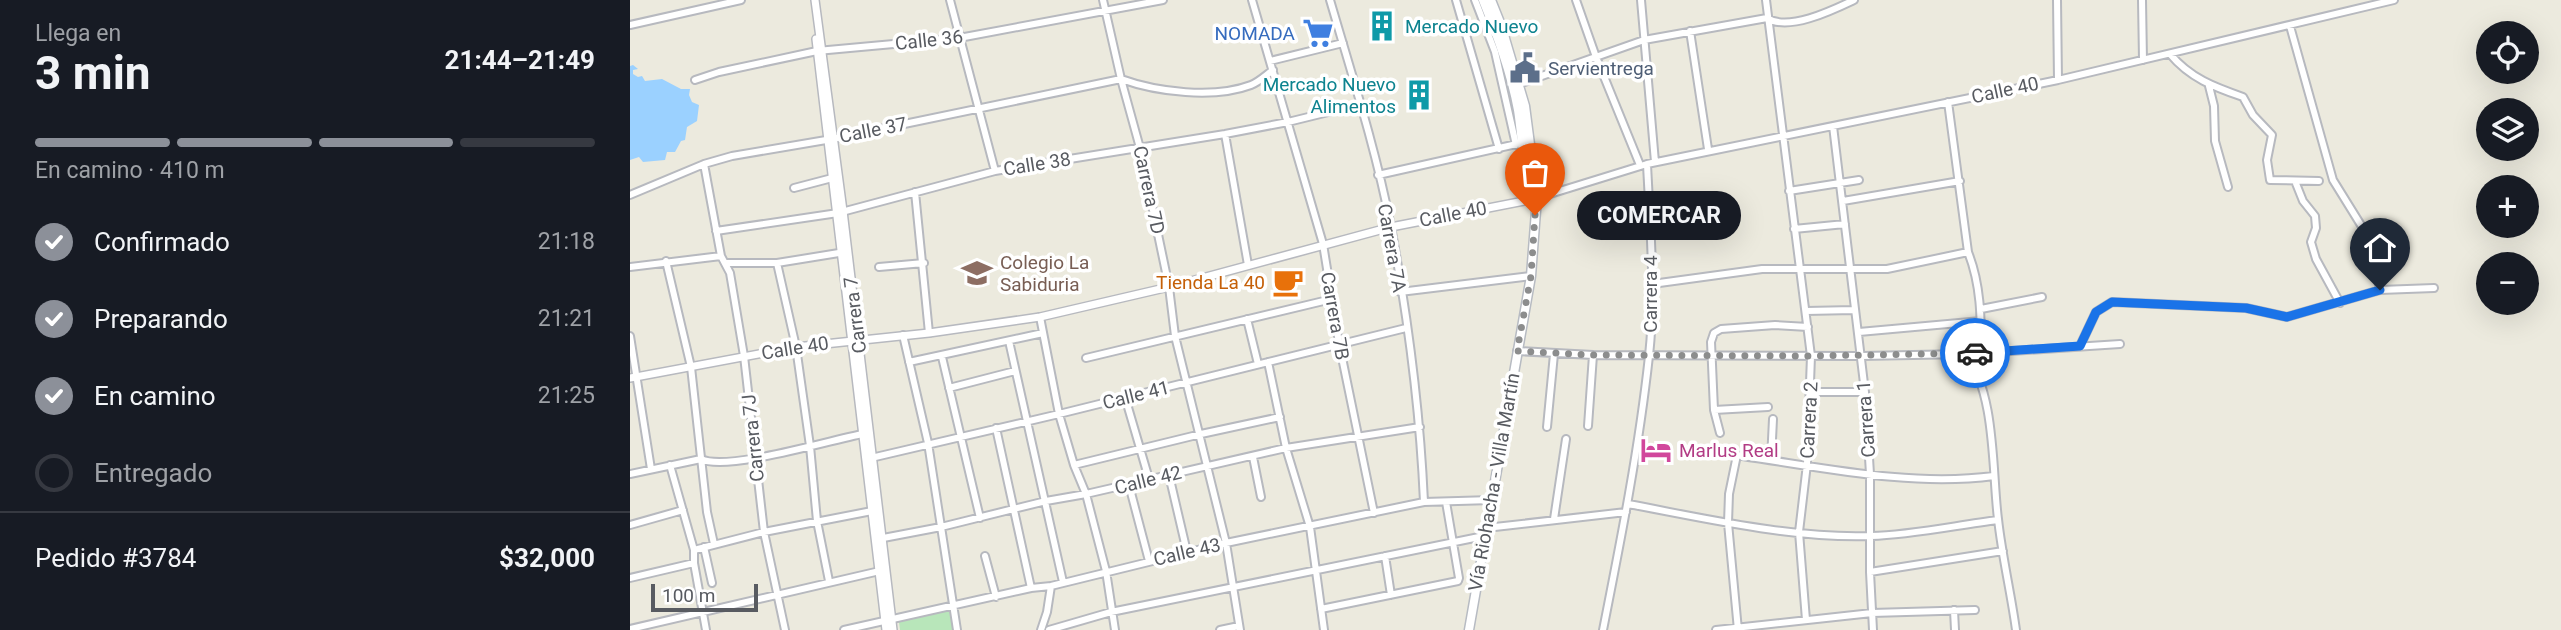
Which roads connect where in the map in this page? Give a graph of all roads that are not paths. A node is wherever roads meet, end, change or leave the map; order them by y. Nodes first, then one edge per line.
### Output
1 (741, 0) edge
2 (812, 0) edge
3 (950, 0) edge
4 (1103, 0) edge
5 (1163, 0) edge
6 (1252, 0) edge
7 (1330, 0) edge
8 (1456, 0) edge
9 (1475, 0) edge
10 (1483, 0) edge
11 (1491, 0) edge
12 (1576, 0) edge
13 (1640, 0) edge
14 (1766, 0) edge
15 (1854, 0) edge
16 (2057, 0) edge
17 (2142, 0) edge
18 (2394, 0) edge
19 (705, 4) edge
20 (1107, 11) junction
21 (1768, 18) junction
22 (630, 25) edge
23 (2290, 26) junction
24 (1690, 31) junction
25 (959, 37) junction
26 (1644, 40) junction
27 (1343, 43) junction
28 (820, 50) junction
29 (2169, 54) junction
30 (1596, 57) junction
31 (2143, 60) junction
32 (1270, 61) junction
33 (1273, 70) junction
34 (1121, 79) junction
35 (695, 80) dead end
36 (2058, 80) junction
37 (1519, 84) junction
38 (2209, 86) junction
39 (1948, 102) junction
40 (1361, 104) junction
41 (980, 109) junction
42 (1288, 122) junction
43 (1833, 126) junction
44 (1224, 134) junction
45 (1782, 137) junction
46 (830, 139) junction
47 (1523, 143) junction
48 (1140, 148) junction
49 (1499, 149) junction
50 (1709, 149) junction
51 (1655, 162) junction
52 (704, 164) junction
53 (1643, 165) junction
54 (995, 171) junction
55 (1378, 175) junction
56 (835, 177) junction
57 (1859, 180) dead end
58 (1960, 181) junction
59 (2295, 181) junction
60 (2319, 181) dead end
61 (1840, 183) junction
62 (2228, 187) dead end
63 (794, 188) dead end
64 (1789, 191) junction
65 (915, 192) junction
66 (630, 194) edge
67 (1534, 199) junction
68 (1843, 201) junction
69 (840, 212) junction
70 (1845, 224) junction
71 (1391, 226) junction
72 (1794, 229) junction
73 (716, 232) junction
74 (1323, 244) junction
75 (845, 252) junction
76 (1968, 252) junction
77 (723, 259) junction
78 (666, 261) junction
79 (777, 264) junction
80 (923, 264) junction
81 (1248, 265) junction
82 (630, 267) edge
83 (878, 267) dead end
84 (1800, 268) junction
85 (1851, 270) junction
86 (1531, 276) junction
87 (1652, 284) junction
88 (1169, 287) junction
89 (2434, 288) dead end
90 (2380, 290) junction
91 (1400, 292) junction
92 (2042, 297) dead end
93 (1332, 299) junction
94 (2340, 303) junction
95 (1981, 309) junction
96 (1854, 310) junction
97 (1806, 311) junction
98 (1040, 317) junction
99 (1247, 319) junction
100 (1981, 321) junction
101 (1808, 327) junction
102 (1406, 328) junction
103 (1859, 332) junction
104 (929, 333) junction
105 (1043, 333) junction
106 (903, 335) junction
107 (630, 336) edge
108 (1175, 336) junction
109 (855, 339) junction
110 (1009, 341) junction
111 (1339, 343) junction
112 (2120, 344) dead end
113 (796, 346) junction
114 (2080, 346) junction
115 (1517, 351) junction
116 (1981, 353) junction
117 (1554, 354) junction
118 (1965, 354) junction
119 (1592, 355) junction
120 (1649, 355) junction
121 (1712, 355) junction
122 (744, 356) junction
123 (1811, 356) junction
124 (1861, 356) junction
125 (942, 357) junction
126 (1086, 358) dead end
127 (909, 362) junction
128 (1268, 362) junction
129 (1258, 364) junction
130 (691, 367) junction
131 (1016, 370) junction
132 (634, 377) edge
133 (1188, 382) junction
134 (949, 388) junction
135 (1811, 391) junction
136 (1865, 391) junction
137 (1125, 397) junction
138 (1768, 407) dead end
139 (1714, 410) junction
140 (1059, 414) junction
141 (1280, 417) junction
142 (1773, 419) dead end
143 (1027, 422) junction
144 (1588, 426) dead end
145 (1420, 427) junction
146 (1547, 427) dead end
147 (996, 428) junction
148 (866, 433) junction
149 (1200, 433) junction
150 (1720, 433) dead end
151 (960, 436) junction
152 (1360, 437) junction
153 (1566, 439) dead end
154 (928, 443) junction
155 (810, 446) junction
156 (1141, 448) junction
157 (1286, 448) junction
158 (1712, 452) dead end
159 (1737, 455) junction
160 (1253, 457) junction
161 (754, 458) junction
162 (869, 458) junction
163 (701, 459) junction
164 (1771, 460) junction
165 (1208, 464) junction
166 (1807, 464) junction
167 (1074, 465) junction
168 (670, 466) junction
169 (651, 469) junction
170 (630, 474) edge
171 (1870, 474) junction
172 (1169, 475) junction
173 (1994, 476) junction
174 (1149, 479) junction
175 (1129, 485) junction
176 (1086, 495) junction
177 (1261, 497) dead end
178 (1492, 500) junction
179 (1046, 501) junction
180 (1424, 502) junction
181 (1446, 502) junction
182 (1628, 504) junction
183 (683, 510) junction
184 (876, 510) junction
185 (1013, 510) junction
186 (1626, 512) junction
187 (1374, 513) junction
188 (980, 518) junction
189 (1554, 519) junction
190 (1998, 520) junction
191 (817, 521) junction
192 (1728, 523) junction
193 (630, 525) edge
194 (941, 527) junction
195 (1310, 527) junction
196 (764, 531) junction
197 (1485, 532) junction
198 (1798, 532) junction
199 (1871, 536) junction
200 (879, 539) junction
201 (1454, 542) junction
202 (1226, 543) junction
203 (714, 544) junction
204 (704, 547) junction
205 (694, 550) junction
206 (2003, 551) junction
207 (1187, 552) junction
208 (985, 556) dead end
209 (1385, 556) junction
210 (1149, 561) junction
211 (694, 563) junction
212 (883, 570) junction
213 (1315, 570) junction
214 (1106, 571) junction
215 (1870, 572) junction
216 (630, 578) edge
217 (829, 581) junction
218 (1063, 582) junction
219 (712, 583) dead end
220 (1051, 586) junction
221 (1234, 587) junction
222 (1031, 588) junction
223 (777, 594) junction
224 (1391, 595) junction
225 (996, 597) junction
226 (954, 607) junction
227 (1321, 609) junction
228 (1954, 610) junction
229 (1975, 610) dead end
230 (702, 612) junction
231 (1111, 612) junction
232 (1872, 613) junction
233 (889, 619) junction
234 (1806, 620) junction
235 (1240, 628) edge
236 (630, 629) edge
237 (1738, 629) edge
238 (706, 630) edge
239 (785, 630) edge
240 (844, 630) edge
241 (886, 630) edge
242 (893, 630) edge
243 (957, 630) edge
244 (1041, 630) edge
245 (1049, 630) edge
246 (1115, 630) edge
247 (1220, 630) edge
248 (1324, 630) edge
249 (1469, 630) edge
250 (1603, 630) edge
251 (1716, 630) edge
252 (1873, 630) edge
253 (1955, 630) edge
254 (2016, 630) edge

1 - 19 street
2 - 28 street, Carrera 7
3 - 25 street
4 - 20 street, Carrera 7D
5 - 20 street, Calle 36
6 - 32 street, Carrera 7B
7 - 27 street, Carrera 7A
8 - 49 street
9 - 47 street
10 - 47 main road
11 - 37 main road
12 - 30 street, Carrera 4
13 - 26 street
14 - 21 street
15 - 21 street
16 - 36 street
17 - 31 street
18 - 23 street, Calle 40
19 - 22 street
20 - 25 street, Calle 36
20 - 34 street, Carrera 7D
21 - 24 street
21 - 45 street, Carrera 2
23 - 29 street, Calle 40
23 - 90 street
24 - 26 street
24 - 50 street
25 - 28 street, Calle 36
25 - 41 street
26 - 30 street
26 - 51 street
27 - 32 street
27 - 40 street, Carrera 7A
28 - 35 street, Calle 36
28 - 46 street, Carrera 7
29 - 31 street, Calle 40
29 - 38 street
30 - 37 street
30 - 53 street, Carrera 4
31 - 36 street, Calle 40
32 - 33 street, Carrera 7B
33 - 34 street
33 - 42 street, Carrera 7B
34 - 41 street, Calle 37
34 - 48 street, Carrera 7D
36 - 39 street, Calle 40
37 - 47 main road
38 - 59 street
38 - 62 street
39 - 43 street, Calle 40
39 - 58 street
40 - 42 street, Calle 38
40 - 55 street, Carrera 7A
41 - 46 street, Calle 37
41 - 54 street
42 - 44 street, Calle 38
42 - 74 street, Carrera 7B
43 - 45 street, Calle 40
43 - 61 street, Carrera 1
44 - 48 street, Calle 38
44 - 81 street
45 - 50 street, Calle 40
45 - 64 street, Carrera 2
46 - 52 street, Calle 37
46 - 56 street, Carrera 7
47 - 49 street
47 - 67 main road
48 - 54 street, Calle 38
48 - 88 street, Carrera 7D
49 - 55 street
50 - 51 street, Calle 40
51 - 53 street, Calle 40
52 - 66 street, Calle 37
52 - 73 street, Carrera 7J
53 - 67 street, Calle 40
53 - 87 street, Carrera 4
54 - 65 street, Calle 38
55 - 71 street, Carrera 7A
56 - 63 street
56 - 69 street, Carrera 7
57 - 61 street
58 - 68 street
58 - 76 street
59 - 60 street
59 - 94 street
61 - 64 street
61 - 68 street, Carrera 1
64 - 72 street, Carrera 2
65 - 69 street, Calle 38
65 - 80 street
67 - 71 street, Calle 40
67 - 86 main road, Vía Riohacha - Villa Martín
68 - 70 street, Carrera 1
69 - 73 street, Calle 38
69 - 75 street, Carrera 7
70 - 72 street
70 - 85 street, Carrera 1
71 - 74 street, Calle 40
71 - 91 street, Carrera 7A
72 - 84 street, Carrera 2
73 - 77 street, Carrera 7J
74 - 81 street, Calle 40
74 - 93 street, Carrera 7B
75 - 79 street
75 - 109 street, Carrera 7
76 - 85 street
76 - 95 street
77 - 78 street
77 - 79 street
77 - 122 street, Carrera 7J
78 - 82 street
78 - 130 street
79 - 113 street
80 - 83 street
80 - 104 street
81 - 88 street, Calle 40
84 - 85 street
84 - 87 street
84 - 97 street, Carrera 2
85 - 96 street, Carrera 1
86 - 91 street
86 - 115 main road, Vía Riohacha - Villa Martín
87 - 120 street, Carrera 4
88 - 98 street, Calle 40
88 - 108 street, Carrera 7D
89 - 90 street
90 - 94 street
91 - 102 street, Carrera 7A
92 - 95 street
93 - 99 street
93 - 111 street, Carrera 7B
94 - 114 street
95 - 100 street
96 - 97 street
96 - 103 street, Carrera 1
97 - 101 street, Carrera 2
98 - 104 street, Calle 40
98 - 105 street
99 - 108 street
99 - 129 street
100 - 103 street
100 - 116 street
101 - 121 street
101 - 123 street, Carrera 2
102 - 111 street, Calle 41
102 - 145 street, Carrera 7A
103 - 124 street, Carrera 1
104 - 106 street, Calle 40
105 - 110 street
105 - 140 street
106 - 109 street, Calle 40
106 - 127 street
107 - 132 street
108 - 126 street
108 - 133 street, Carrera 7D
109 - 113 street, Calle 40
109 - 148 street, Carrera 7
110 - 125 street
110 - 131 street
111 - 128 street, Calle 41
111 - 152 street, Carrera 7B
112 - 114 street
113 - 122 street, Calle 40
113 - 155 street
114 - 116 street
115 - 117 street
115 - 178 main road, Vía Riohacha - Villa Martín
116 - 118 street
117 - 119 street
117 - 146 street
118 - 124 street
118 - 173 street
119 - 120 street
119 - 144 street
120 - 121 street
120 - 182 street, Carrera 4
121 - 123 street
121 - 139 street
122 - 130 street, Calle 40
122 - 161 street, Carrera 7J
123 - 124 street
123 - 135 street, Carrera 2
124 - 136 street, Carrera 1
125 - 127 street
125 - 134 street
127 - 154 street
128 - 129 street, Calle 41
128 - 141 street
129 - 133 street, Calle 41
130 - 132 street, Calle 40
130 - 163 street
131 - 134 street
131 - 143 street
132 - 169 street
133 - 137 street, Calle 41
133 - 149 street, Carrera 7D
134 - 151 street
135 - 136 street
135 - 166 street, Carrera 2
136 - 171 street, Carrera 1
137 - 140 street, Calle 41
137 - 156 street
138 - 139 street
139 - 150 street
140 - 143 street, Calle 41
140 - 167 street
141 - 149 street
141 - 157 street
142 - 164 street
143 - 147 street, Calle 41
143 - 179 street
145 - 152 street, Calle 42
145 - 180 street, Carrera 7A
147 - 151 street, Calle 41
147 - 185 street
148 - 155 street
148 - 162 street, Carrera 7
149 - 156 street
149 - 165 street, Carrera 7D
151 - 154 street, Calle 41
151 - 188 street
152 - 157 street, Calle 42
152 - 187 street, Carrera 7B
153 - 189 street
154 - 162 street, Calle 41
154 - 194 street
155 - 161 street
155 - 191 street
156 - 167 street
156 - 174 street
157 - 160 street, Calle 42
157 - 195 street
158 - 159 street
159 - 164 street
159 - 192 street
160 - 165 street, Calle 42
160 - 177 street
161 - 163 street
161 - 196 street, Carrera 7J
162 - 184 street, Carrera 7
163 - 168 street
163 - 203 street
164 - 166 street
165 - 172 street, Calle 42
165 - 202 street, Carrera 7D
166 - 171 street
166 - 198 street, Carrera 2
167 - 176 street
168 - 169 street
168 - 183 street
169 - 170 street
171 - 173 street
171 - 199 street, Carrera 1
172 - 174 street, Calle 42
172 - 207 street
173 - 190 street
174 - 175 street, Calle 42
175 - 176 street, Calle 42
175 - 210 street
176 - 179 street, Calle 42
176 - 214 street
178 - 181 street, Calle 43
178 - 197 main road, Vía Riohacha - Villa Martín
179 - 185 street, Calle 42
179 - 218 street
180 - 181 street, Calle 43
180 - 187 street, Calle 43
181 - 201 street
182 - 186 street, Carrera 4
182 - 192 street
183 - 193 street
183 - 205 street
184 - 191 street
184 - 200 street, Carrera 7
185 - 188 street, Calle 42
185 - 222 street
186 - 189 street
186 - 250 street, Carrera 4
187 - 195 street, Calle 43
188 - 194 street, Calle 42
189 - 197 street
190 - 199 street
190 - 206 street
191 - 196 street
191 - 217 street
192 - 198 street
192 - 237 street
194 - 200 street, Calle 42
194 - 226 street
195 - 202 street, Calle 43
195 - 213 street
196 - 203 street
196 - 223 street, Carrera 7J
197 - 201 street
197 - 249 main road, Vía Riohacha - Villa Martín
198 - 199 street
198 - 234 street, Carrera 2
199 - 215 street, Carrera 1
200 - 212 street, Carrera 7
201 - 209 street
201 - 224 street
202 - 207 street, Calle 43
202 - 221 street, Carrera 7D
203 - 204 street
204 - 205 street
204 - 219 street
205 - 211 street
206 - 215 street
206 - 254 street
207 - 210 street, Calle 43
208 - 225 street
209 - 213 street
209 - 224 street
210 - 214 street, Calle 43
211 - 216 street
211 - 230 street
212 - 217 street
212 - 233 street, Carrera 7
213 - 221 street
213 - 227 street
214 - 218 street, Calle 43
214 - 231 street
215 - 232 street, Carrera 1
217 - 223 street
218 - 220 street, Calle 43
220 - 222 street, Calle 43
220 - 244 street
221 - 231 street
221 - 235 street, Carrera 7D
222 - 225 street, Calle 43
223 - 230 street
223 - 239 street, Carrera 7J
224 - 227 street
225 - 226 street, Calle 43
226 - 233 street, Calle 43
226 - 243 street
227 - 248 street
228 - 229 street
228 - 232 street
228 - 253 street
230 - 236 street
230 - 238 street
231 - 245 street
231 - 246 street
232 - 234 street
232 - 252 street, Carrera 1
233 - 240 street, Calle 43
233 - 241 street, Carrera 7
233 - 242 street, Carrera 7
234 - 237 street
235 - 247 street
237 - 251 street

